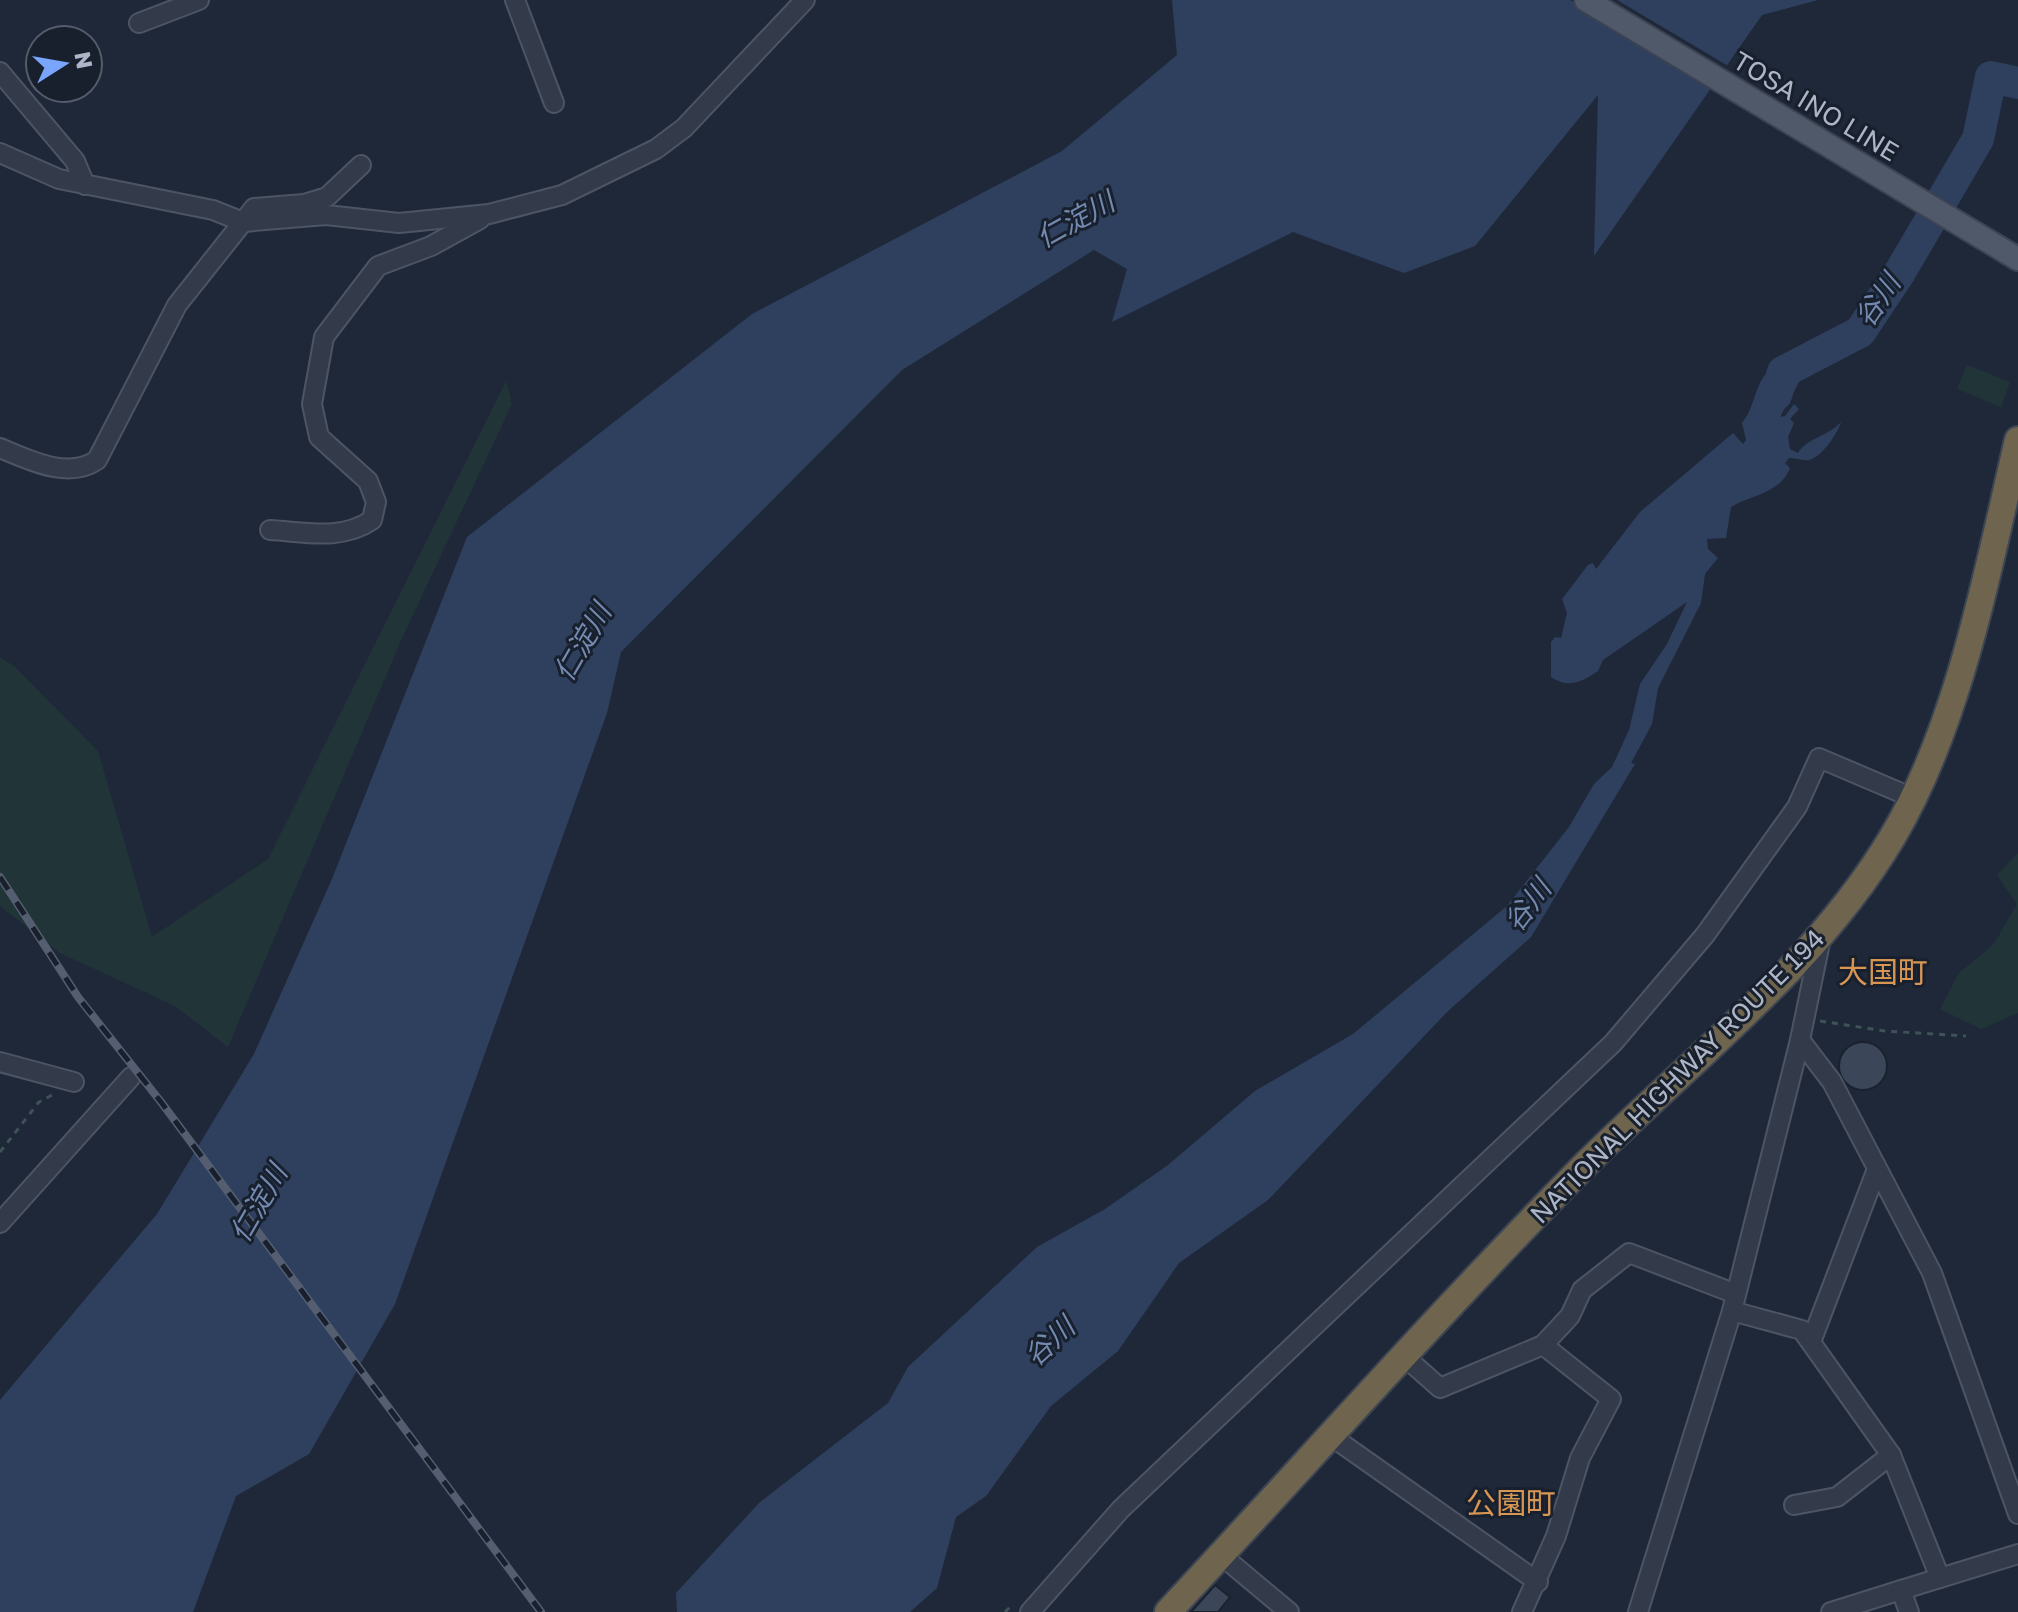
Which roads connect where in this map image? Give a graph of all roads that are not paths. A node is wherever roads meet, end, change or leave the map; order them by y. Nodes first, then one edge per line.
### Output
1 (199, 0) edge
2 (515, 0) edge
3 (805, 0) edge
4 (1586, 0) edge
5 (139, 23) dead end
6 (0, 72) edge
7 (554, 103) dead end
8 (0, 153) edge
9 (361, 165) dead end
10 (85, 185) junction
11 (489, 214) junction
12 (243, 222) junction
13 (2010, 255) edge
14 (2018, 440) edge
15 (0, 448) edge
16 (270, 530) dead end
17 (1913, 798) junction
18 (1822, 931) junction
19 (1800, 1040) junction
20 (0, 1062) edge
21 (131, 1077) dead end
22 (74, 1082) road end
23 (1877, 1169) junction
24 (0, 1223) edge
25 (1734, 1302) junction
26 (1811, 1342) junction
27 (1543, 1345) junction
28 (1405, 1357) junction
29 (1331, 1436) junction
30 (1891, 1455) junction
31 (2009, 1461) edge
32 (1794, 1505) dead end
33 (2018, 1514) edge
34 (2018, 1554) edge
35 (1221, 1555) junction
36 (1940, 1578) junction
37 (1538, 1582) junction
38 (1901, 1590) junction
39 (1030, 1612) edge
40 (1168, 1612) edge
41 (1289, 1612) edge
42 (1522, 1612) edge
43 (1638, 1612) edge
44 (1831, 1612) edge
45 (1909, 1612) edge

1 - 5 street
2 - 7 street
3 - 11 street
4 - 13 main road, TOSA INO LINE
6 - 10 street
8 - 10 street
9 - 12 street
10 - 12 street
11 - 12 street
11 - 16 street
12 - 15 street
14 - 17 highway, NATIONAL HIGHWAY ROUTE 194
17 - 18 highway, NATIONAL HIGHWAY ROUTE 194
17 - 39 street
18 - 19 street
18 - 28 highway, NATIONAL HIGHWAY ROUTE 194
19 - 23 street
19 - 25 street
20 - 22 street
21 - 24 street
23 - 26 street
23 - 31 street
25 - 26 street
25 - 27 street
25 - 43 street
26 - 30 street
27 - 28 street
27 - 37 street
28 - 29 highway, NATIONAL HIGHWAY ROUTE 194
29 - 35 highway, NATIONAL HIGHWAY ROUTE 194
29 - 37 street
30 - 32 street
30 - 36 street
31 - 33 street
34 - 36 street
35 - 40 highway, NATIONAL HIGHWAY ROUTE 194
35 - 41 street
36 - 38 street
37 - 42 street
38 - 44 street
38 - 45 street

